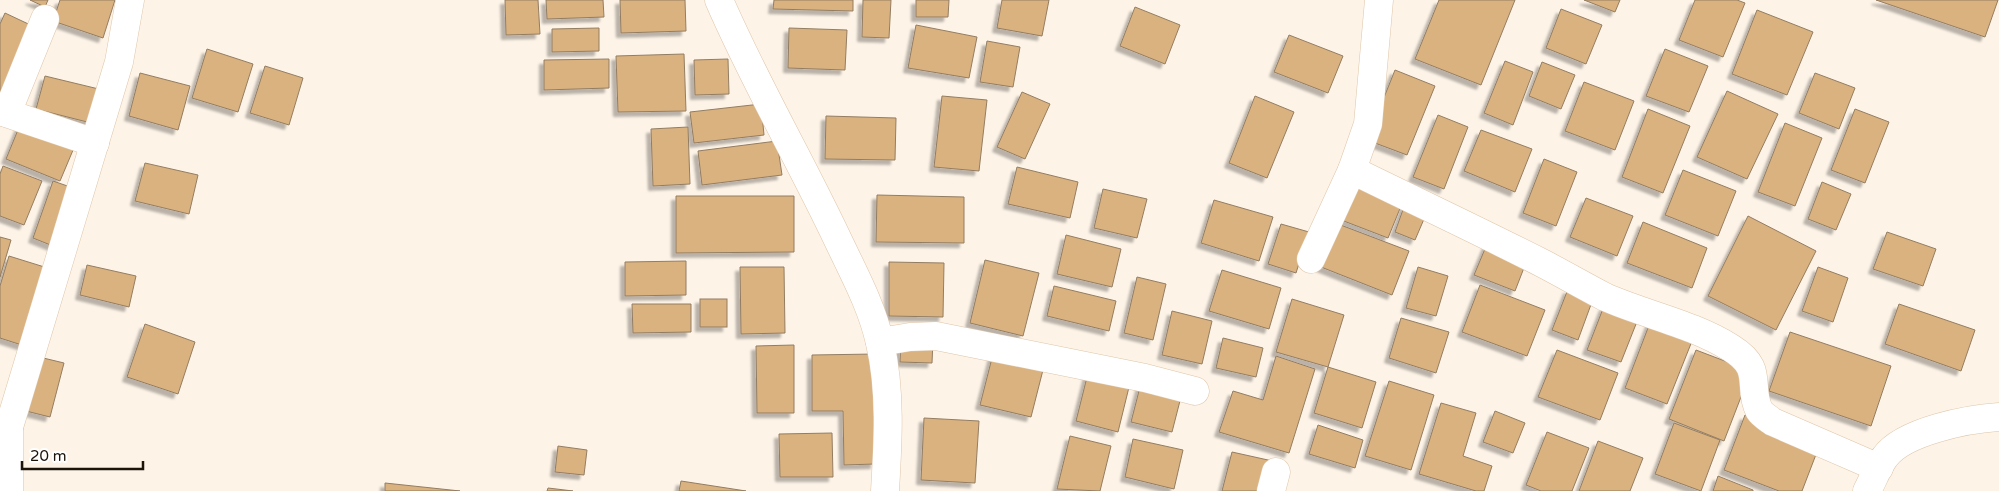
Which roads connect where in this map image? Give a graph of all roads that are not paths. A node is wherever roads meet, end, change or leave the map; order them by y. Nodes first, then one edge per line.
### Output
1 (130, 0) edge
2 (718, 0) edge
3 (1379, 0) edge
4 (45, 19) dead end
5 (4, 112) edge
6 (95, 143) junction
7 (1352, 170) junction
8 (1311, 259) dead end
9 (880, 342) junction
10 (1195, 391) dead end
11 (1999, 417) edge
12 (5, 427) edge
13 (1873, 479) edge
14 (9, 491) edge
15 (885, 491) edge

1 - 6 street
2 - 9 street
3 - 7 street
4 - 5 street
5 - 6 street
6 - 12 street
7 - 8 street
7 - 13 street
9 - 10 street
9 - 15 street
11 - 13 street
12 - 14 street

